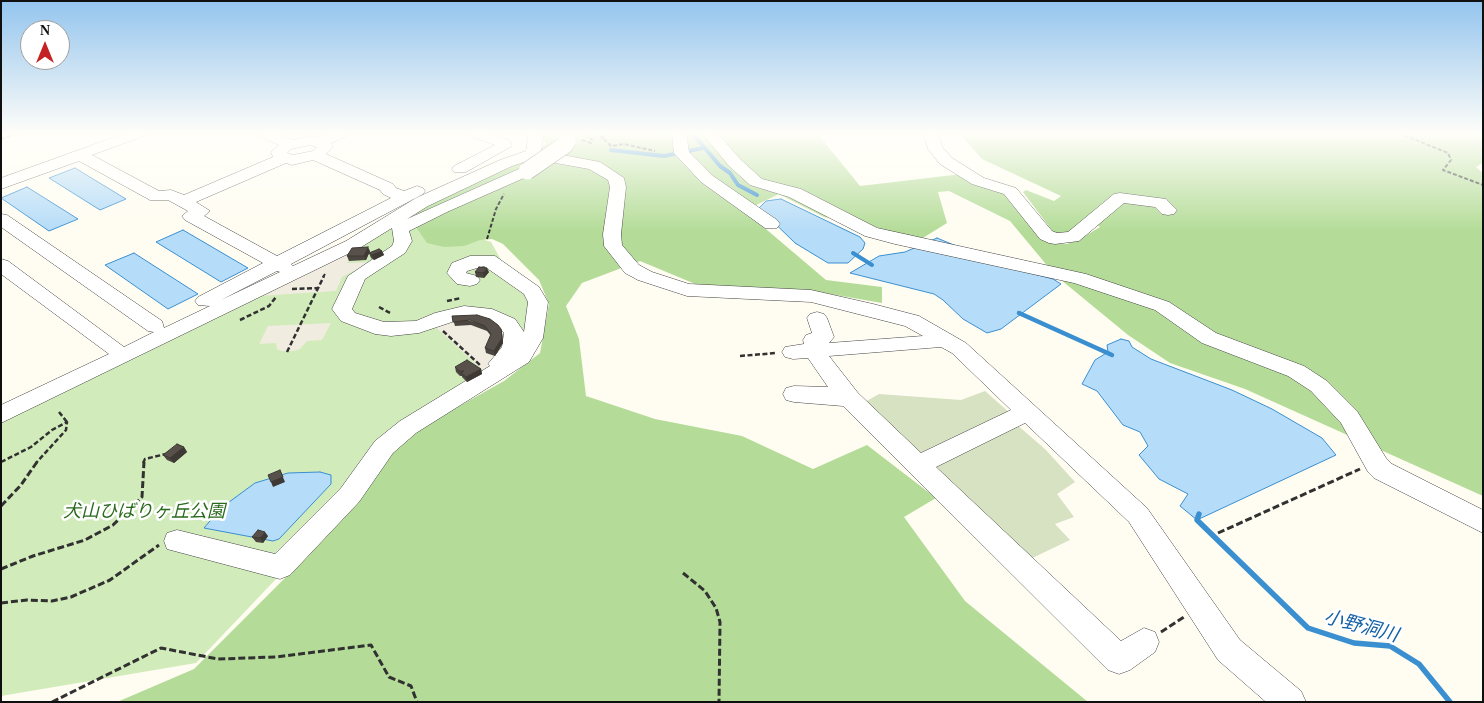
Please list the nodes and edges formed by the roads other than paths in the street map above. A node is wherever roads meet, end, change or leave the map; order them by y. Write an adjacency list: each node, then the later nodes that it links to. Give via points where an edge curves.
1 (32, 166): 14 (street)
2 (51, 166): 15 (street)
3 (100, 166): 17 (street, via 156,196 171,195)
4 (256, 166): 17 (street)
5 (349, 166): 16 (street)
6 (465, 166): 16 (street)
7 (498, 166): 22 (street, via 430,198 352,245)
8 (528, 166): 9 (street); 30 (street, via 400,229 403,241 399,249 357,276 342,309 348,317 382,329 406,329 452,315 475,312 492,315 508,324 514,333 512,348)
9 (541, 166)
10 (596, 166): 26 (street, via 616,178 618,187 613,246 632,269 644,276 687,290 811,296 912,321)
11 (694, 166): 20 (street, via 707,179)
12 (737, 166): 37 (street, via 756,182 795,193 882,236 1079,278 1162,306 1209,338 1288,367 1313,381 1349,417 1377,465 1394,478)
13 (953, 166): 18 (street, via 978,182 1010,191 1046,235 1055,239 1073,237 1120,198 1160,203)
14 (1, 177)
15 (1, 184)
16 (404, 197): 22 (street)
17 (184, 201): 22 (street, via 201,212 191,216)
18 (1168, 210)
19 (1, 219): 25 (street)
20 (771, 224)
21 (1, 265): 27 (street)
22 (286, 275): 25 (street); 35 (street)
23 (468, 290): 30 (street, via 464,280 456,274 462,264 477,260 493,262 532,292 538,302 533,338 521,357)
24 (817, 318): 28 (street, via 824,337 813,340)
25 (155, 326): 27 (street)
26 (944, 338): 28 (street, via 932,342); 34 (street, via 968,356)
27 (114, 348): 33 (street)
28 (815, 350): 29 (street); 32 (street, via 820,362)
29 (792, 352)
30 (494, 373): 38 (street, via 408,427 384,447 350,495 280,567)
31 (794, 394): 32 (street)
32 (850, 399): 36 (street)
33 (1, 403)
34 (1027, 412): 36 (street); 40 (street, via 1138,515 1229,650)
35 (1, 415)
36 (919, 464): 39 (street, via 1120,660)
37 (1483, 522)
38 (177, 541)
39 (1144, 642)
40 (1290, 702)

